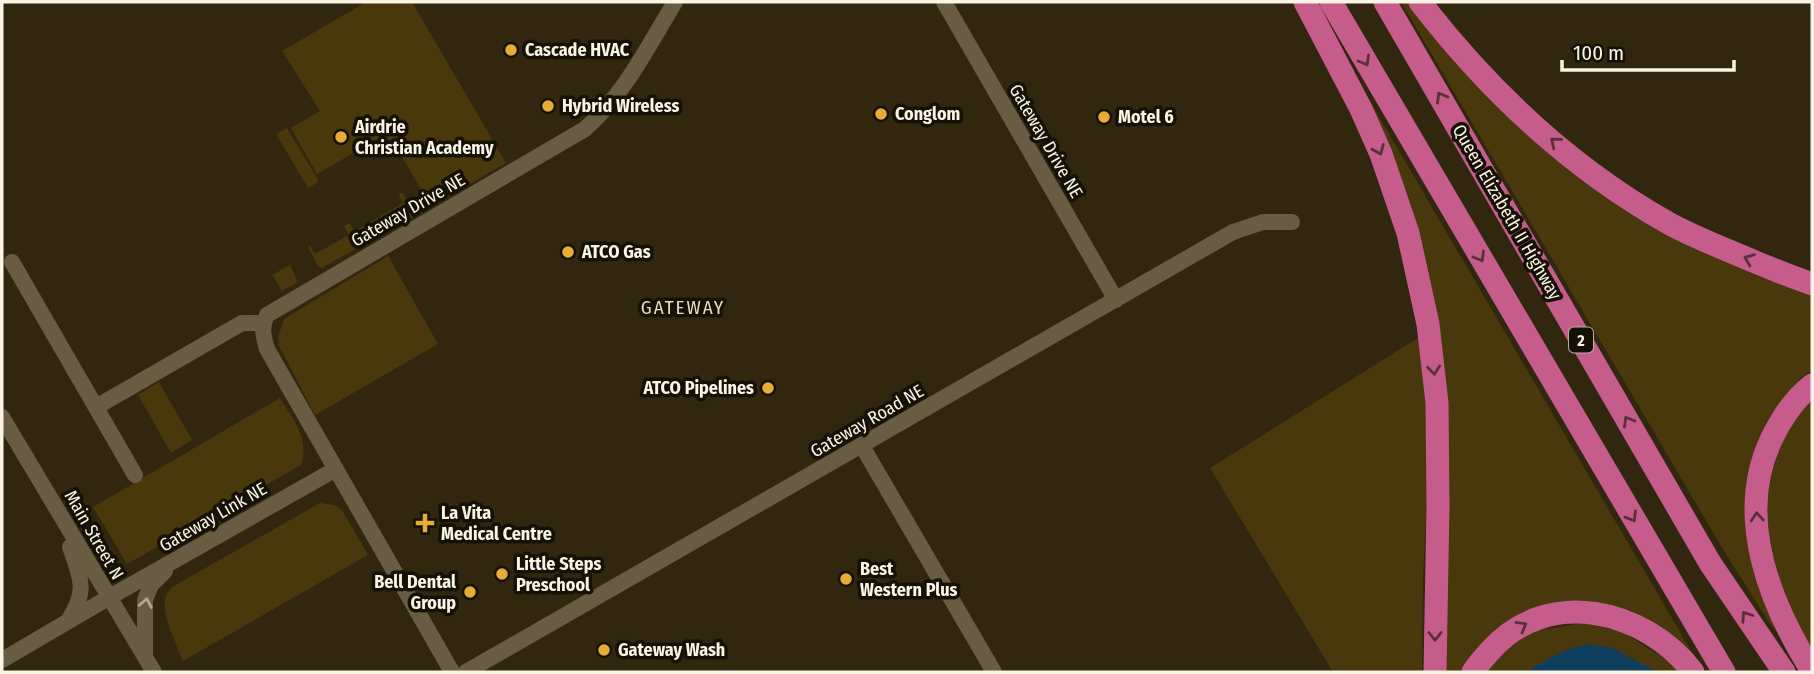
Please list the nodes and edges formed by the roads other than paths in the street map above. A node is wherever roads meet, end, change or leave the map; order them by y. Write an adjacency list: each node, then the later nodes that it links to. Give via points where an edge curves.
1 (675, 2): 11 (street, Gateway Drive NE, via 629,79 585,129 267,314)
2 (944, 2): 10 (street, Gateway Drive NE)
3 (1305, 2): 29 (highway, one-way to 29, via 1381,154 1408,233 1428,324 1437,403)
4 (1331, 2): 32 (highway, one-way to 32)
5 (1385, 2): 33 (highway, Queen Elizabeth II Highway / 2, one-way to 5, via 1710,562)
6 (1420, 2): 9 (highway, one-way to 6, via 1713,245 1603,180 1497,91)
7 (1292, 222): 10 (street, Gateway Road NE, via 1263,222 1233,232)
8 (12, 262): 13 (street)
9 (1812, 284)
10 (1116, 300): 15 (street, Gateway Road NE)
11 (263, 323): 13 (street, Gateway Drive NE, via 242,323); 16 (street, via 267,349)
12 (1812, 385): 24 (highway, one-way to 12, via 1770,588 1760,551 1755,496 1763,456 1780,420)
13 (96, 407): 17 (street)
14 (2, 417): 18 (street, Main Street N)
15 (862, 446): 27 (street, Gateway Road NE); 28 (street)
16 (336, 469): 19 (street, Gateway Link NE); 26 (street)
17 (135, 475)
18 (59, 514): 20 (street, Main Street N); 21 (street, via 81,578 78,605)
19 (177, 560): 20 (street, Gateway Link NE); 22 (street, one-way to 19, via 145,600 151,585)
20 (108, 598): 21 (street, Gateway Link NE); 22 (street, Main Street N)
21 (66, 623): 23 (street, Gateway Link NE)
22 (145, 657): 25 (street, Main Street N)
23 (2, 660)
24 (1812, 671)
25 (154, 672)
26 (452, 672)
27 (466, 672)
28 (994, 672)
29 (1435, 672)
30 (1473, 672): 31 (highway, one-way to 31, via 1513,631 1543,616 1571,612 1615,617 1642,628)
31 (1693, 672)
32 (1724, 672)
33 (1784, 672)

